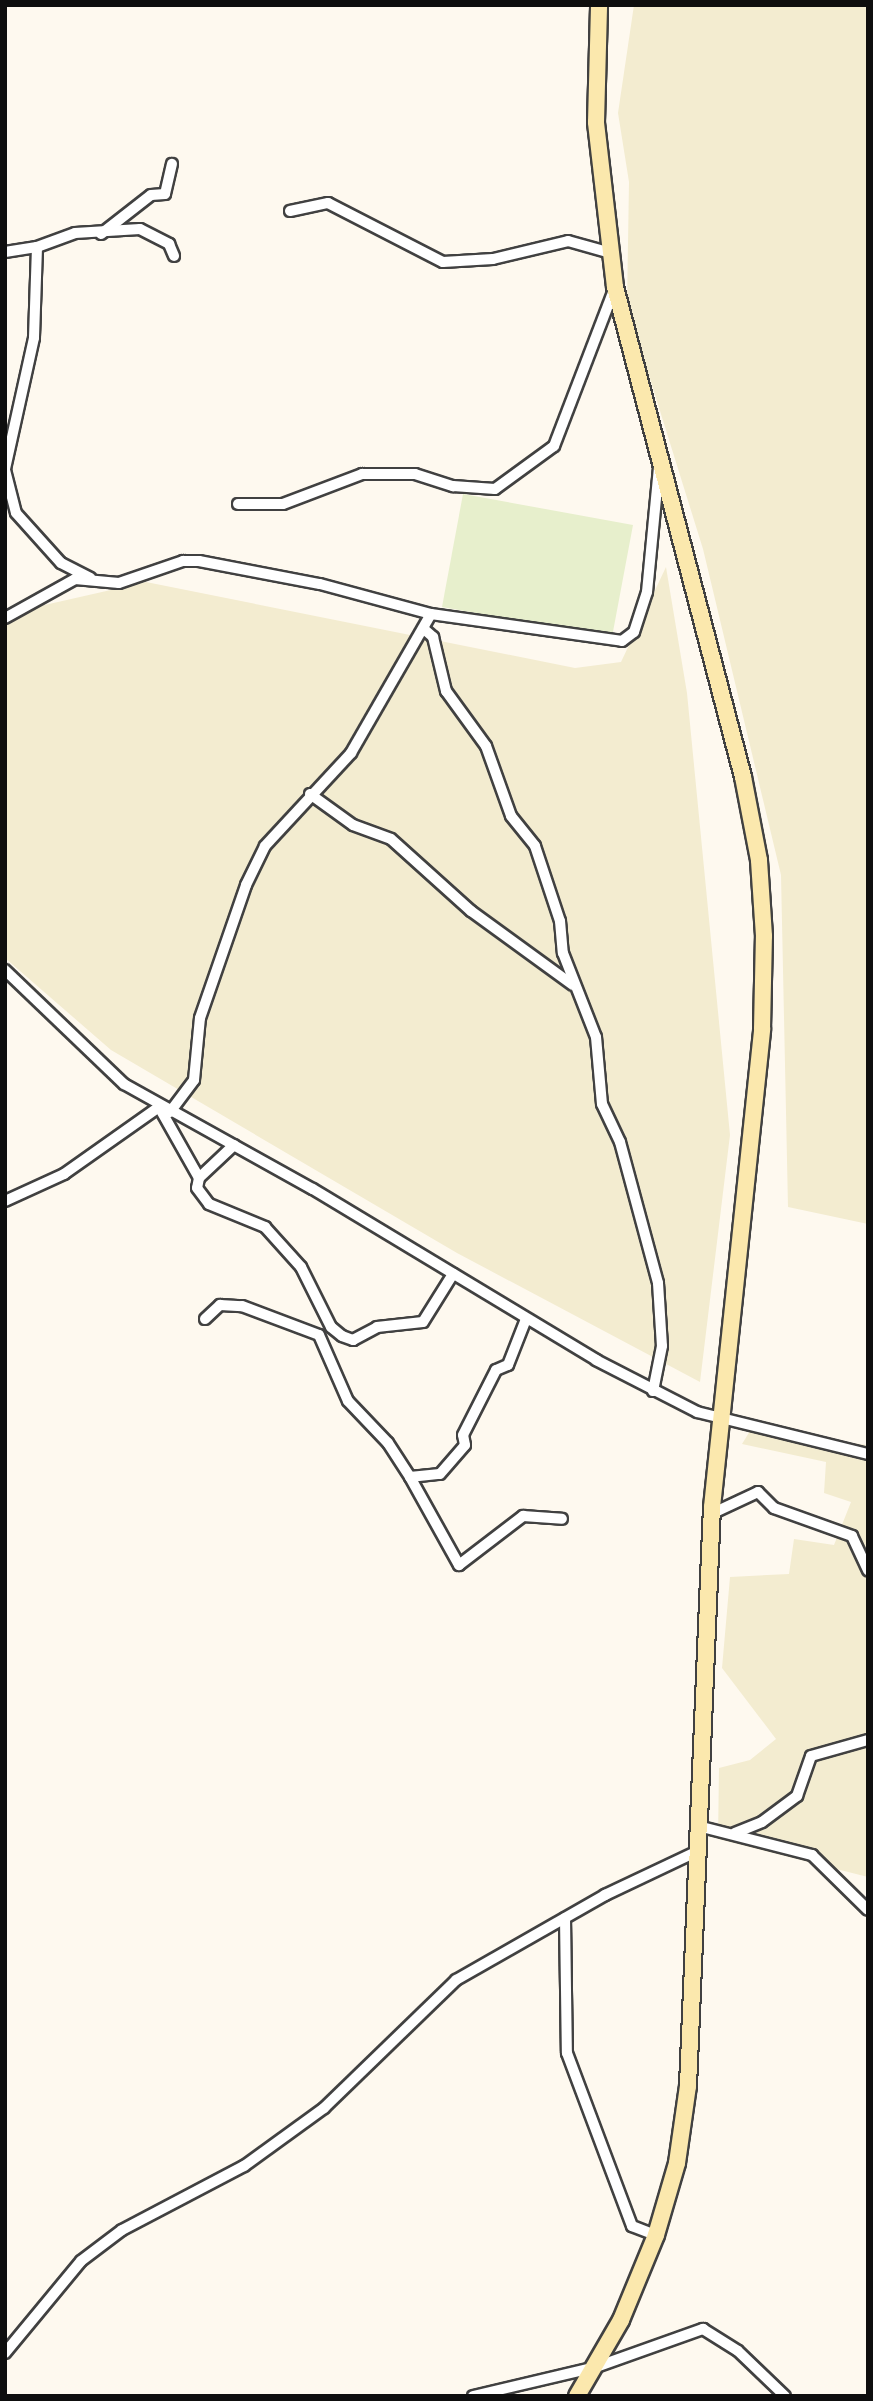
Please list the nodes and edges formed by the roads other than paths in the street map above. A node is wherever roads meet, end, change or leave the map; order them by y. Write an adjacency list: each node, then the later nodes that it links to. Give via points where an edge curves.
1 (599, 5): 6 (main road, via 596,122)
2 (172, 164): 4 (street, via 165,194 151,195)
3 (290, 211): 6 (street, via 327,204 443,262 493,259 568,241)
4 (101, 234): 5 (street, via 75,233); 8 (street, via 151,232 169,244)
5 (37, 247): 7 (street); 11 (street, via 34,338)
6 (611, 253): 9 (main road)
7 (7, 254)
8 (174, 256)
9 (615, 288): 10 (main road); 12 (street, via 554,446 495,489 453,486 415,474 362,474 283,504)
10 (660, 462): 14 (street, via 647,592 629,638 609,641); 28 (main road, via 743,777 763,904 762,1028)
11 (5, 470): 13 (street, via 16,513 61,563)
12 (238, 504)
13 (92, 579): 14 (street, via 119,583 183,561 199,561 320,584); 15 (street, via 62,584)
14 (431, 614): 16 (street)
15 (5, 618)
16 (425, 630): 17 (street, via 351,753); 19 (street, via 433,637 446,691 486,746 512,816 535,846 560,921)
17 (310, 794): 19 (street, via 353,825 391,839 471,911); 20 (street, via 283,821 246,885 200,1018 194,1080)
18 (5, 970): 20 (street, via 88,1054)
19 (573, 985): 27 (street, via 596,1037 602,1104 620,1142 658,1283 662,1346)
20 (165, 1110): 21 (street); 22 (street); 23 (street, via 64,1174)
21 (234, 1145): 22 (street); 24 (street)
22 (199, 1178): 24 (street, via 197,1188 209,1204 265,1227 301,1267 331,1327 342,1336 353,1340 377,1327 423,1322)
23 (5, 1201)
24 (453, 1274): 26 (street)
25 (205, 1319): 30 (street, via 220,1305 242,1306 319,1335 348,1401 388,1443)
26 (526, 1319): 27 (street); 30 (street, via 508,1365 496,1370 463,1435 465,1445 440,1474)
27 (653, 1391): 28 (street)
28 (721, 1419): 29 (street); 31 (main road)
29 (868, 1454)
30 (410, 1478): 32 (street, via 460,1565 523,1516)
31 (711, 1514): 33 (street, via 758,1492 774,1508 852,1536); 35 (main road)
32 (562, 1519)
33 (868, 1570)
34 (868, 1740): 36 (street, via 811,1756 797,1796 762,1822)
35 (698, 1826): 36 (street); 37 (main road)
36 (735, 1833): 38 (street, via 821,1860)
37 (698, 1851): 39 (street); 40 (main road, via 688,2086 677,2163)
38 (868, 1910)
39 (565, 1918): 40 (street, via 567,2053 632,2226); 41 (street, via 456,1980 324,2108 244,2166 122,2230 91,2253)
40 (656, 2235): 42 (main road)
41 (5, 2353)
42 (596, 2367): 43 (street); 44 (main road); 45 (street, via 703,2329 738,2351)
43 (473, 2396)
44 (577, 2396)
45 (785, 2396)

